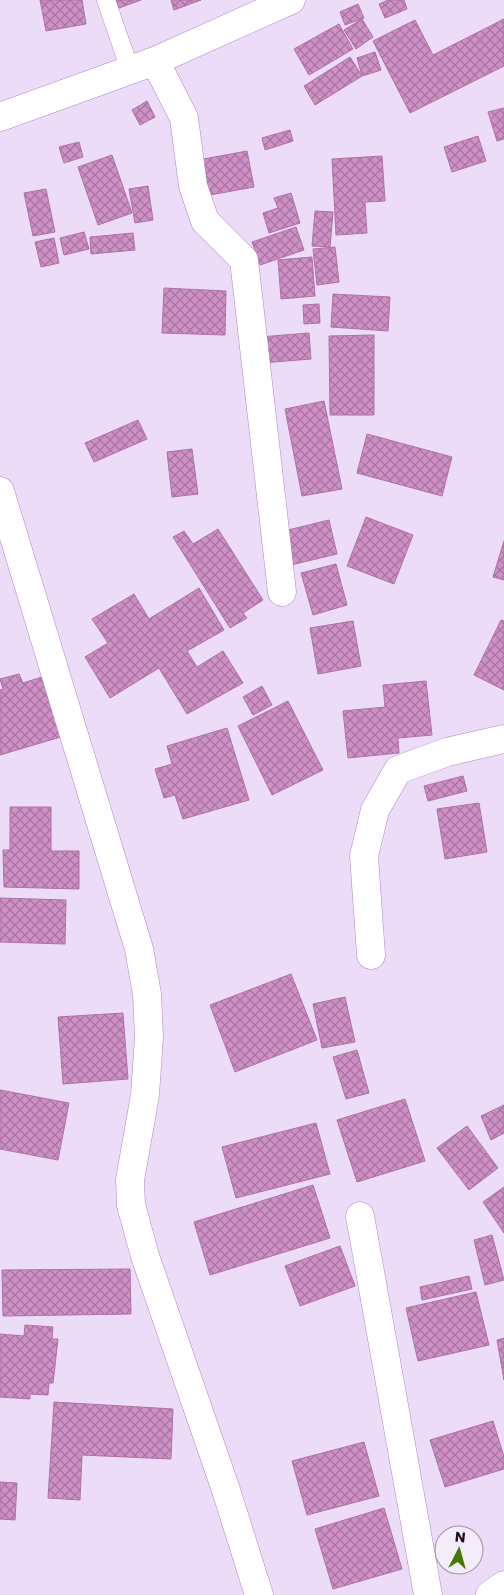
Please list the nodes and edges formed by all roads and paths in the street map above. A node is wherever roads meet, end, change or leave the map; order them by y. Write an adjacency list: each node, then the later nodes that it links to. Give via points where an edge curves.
1 (106, 0): 3 (lane)
2 (291, 0): 3 (street)
3 (142, 66): 4 (street); 6 (street, via 184,118 193,186 205,221 244,260)
4 (0, 117)
5 (0, 492): 11 (street, via 139,949 147,994 149,1037 145,1095 130,1180 131,1205 144,1256)
6 (282, 592)
7 (504, 739): 8 (street, via 447,752 398,770 375,810 364,856)
8 (371, 955)
9 (360, 1216): 12 (street)
10 (504, 1585): 13 (street)
11 (259, 1595)
12 (428, 1595)
13 (490, 1595)

